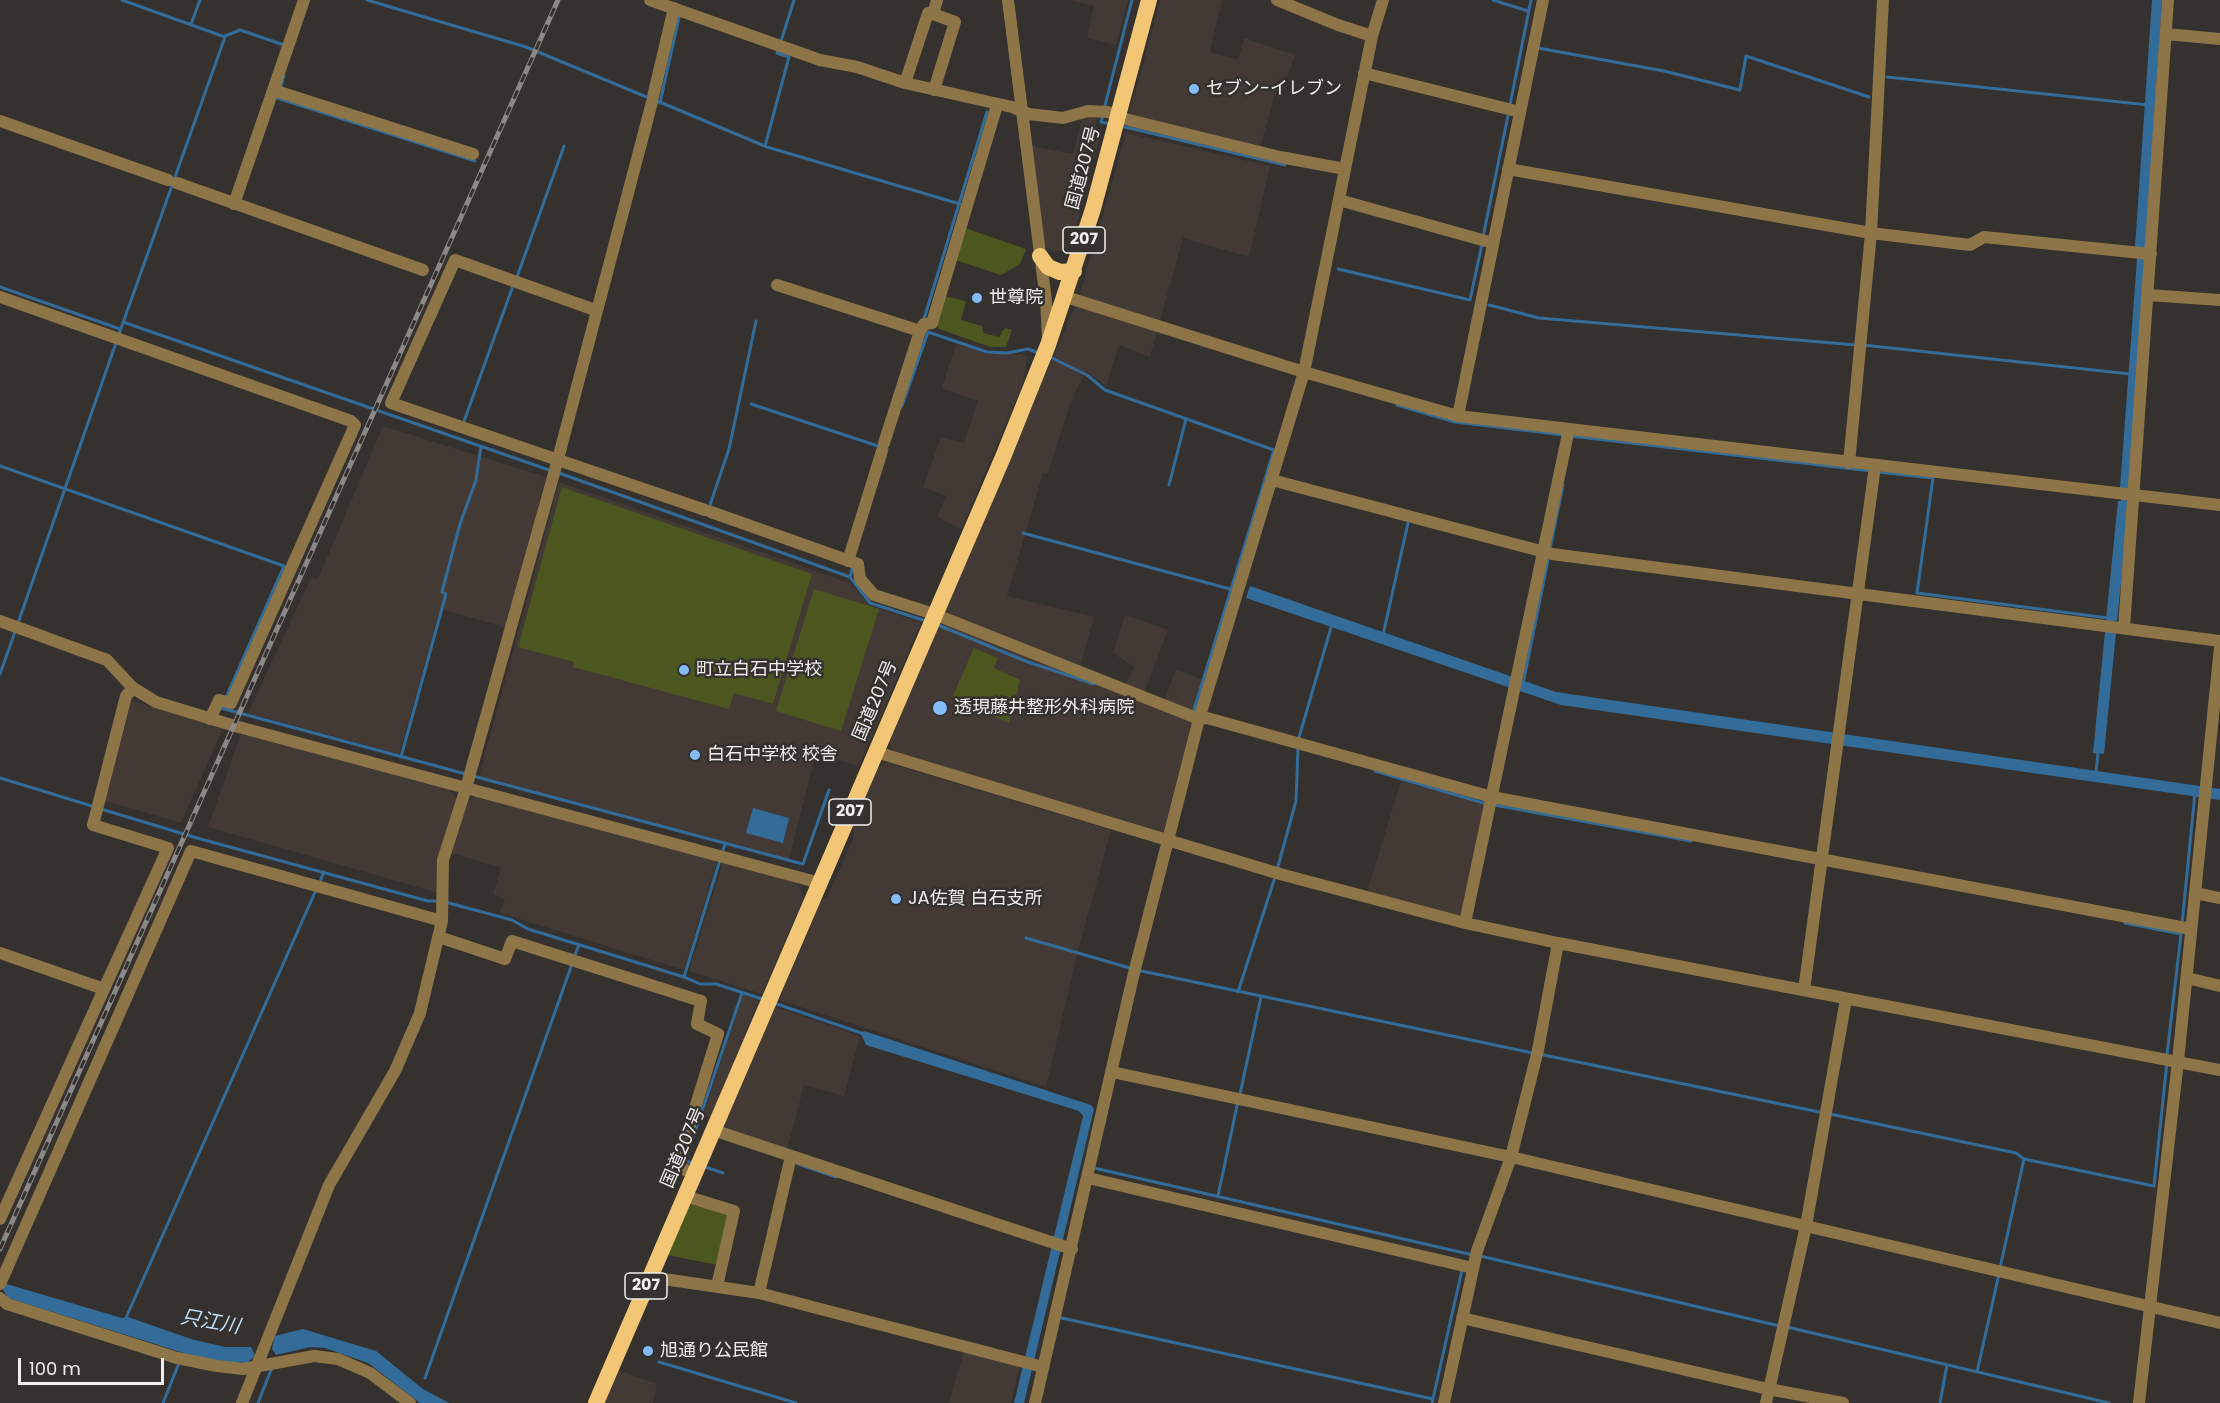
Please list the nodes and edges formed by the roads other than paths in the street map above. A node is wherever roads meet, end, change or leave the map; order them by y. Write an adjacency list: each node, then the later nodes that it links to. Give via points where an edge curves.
1 (304, 0): 19 (street)
2 (650, 0): 11 (street)
3 (937, 0): 12 (street)
4 (1008, 0): 21 (street)
5 (1149, 0): 23 (highway, 国道207号 / 207)
6 (1277, 0): 14 (street)
7 (1383, 0): 14 (street)
8 (1543, 0): 22 (street, via 1533,47)
9 (1882, 0): 30 (street)
10 (2168, 0): 13 (street)
11 (678, 7): 17 (street, via 820,60); 41 (street)
12 (933, 14): 17 (street, via 928,13); 18 (street, via 955,22)
13 (2166, 34): 15 (street); 32 (street)
14 (1371, 36): 16 (street)
15 (2220, 39)
16 (1364, 73): 22 (street); 26 (street)
17 (905, 82): 18 (street)
18 (934, 90): 20 (street)
19 (277, 91): 25 (street); 29 (street)
20 (997, 105): 21 (street); 42 (street, via 932,323 924,324)
21 (1021, 110): 23 (street, via 1063,118); 33 (street)
22 (1512, 110): 27 (street)
23 (1111, 117): 26 (street); 35 (highway, 国道207号 / 207)
24 (0, 121): 29 (street)
25 (474, 154)
26 (1345, 169): 28 (street)
27 (1509, 169): 30 (street); 31 (street)
28 (1339, 200): 31 (street); 44 (street)
29 (234, 204): 34 (street)
30 (1871, 233): 32 (street, via 1970,244 1984,237); 47 (street)
31 (1486, 241): 45 (street)
32 (2144, 253): 37 (street)
33 (1040, 256): 35 (highway, via 1048,267 1060,272); 43 (street)
34 (423, 270)
35 (1074, 271): 39 (highway, 国道207号 / 207)
36 (777, 285): 42 (street)
37 (2148, 294): 40 (street); 51 (street)
38 (0, 297): 63 (street, via 355,425 231,703 219,700)
39 (1066, 297): 43 (highway, 国道207号 / 207); 44 (street)
40 (2220, 300)
41 (595, 310): 48 (street); 48 (street, via 455,260 391,403 462,426)
42 (920, 331): 54 (street)
43 (1046, 351): 56 (highway, 国道207号 / 207)
44 (1304, 372): 45 (street); 50 (street)
45 (1458, 416): 46 (street)
46 (1568, 433): 47 (street); 53 (street)
47 (1849, 463): 49 (street)
48 (555, 467): 54 (street, via 708,511); 65 (street)
49 (1874, 470): 51 (street); 55 (street)
50 (1272, 480): 53 (street); 62 (street)
51 (2128, 496): 52 (street); 58 (street)
52 (2220, 506)
53 (1547, 553): 55 (street); 66 (street)
54 (852, 562): 56 (street, via 874,595)
55 (1857, 594): 58 (street); 68 (street)
56 (932, 620): 62 (street); 64 (highway, 国道207号 / 207)
57 (7, 624): 61 (street, via 107,660)
58 (2116, 627): 59 (street)
59 (2220, 641)
60 (2220, 647): 70 (street)
61 (133, 688): 63 (street, via 156,702); 80 (street, via 126,696 93,825 168,848)
62 (1194, 717): 66 (street, via 1298,743); 67 (street)
63 (210, 718): 65 (street)
64 (876, 752): 67 (street); 69 (highway, 国道207号 / 207)
65 (468, 779): 69 (street); 72 (street, via 443,860)
66 (1491, 802): 68 (street); 73 (street)
67 (1169, 840): 73 (street); 85 (street)
68 (1821, 863): 74 (street); 81 (street)
69 (820, 883): 86 (highway, 国道207号 / 207)
70 (2195, 893): 71 (street); 74 (street)
71 (2220, 898)
72 (442, 921): 75 (street); 97 (street, via 191,851)
73 (1465, 923): 76 (street)
74 (2184, 927): 78 (street)
75 (439, 937): 89 (street, via 505,959 512,941 701,1001 697,1024 718,1034 677,1166); 104 (street, via 420,1013 395,1071 329,1185)
76 (1558, 943): 81 (street); 88 (street, via 1537,1053)
77 (0, 953): 80 (street)
78 (2187, 978): 79 (street); 83 (street)
79 (2220, 987)
80 (104, 989): 92 (street)
81 (1804, 990): 82 (street)
82 (1846, 999): 83 (street); 93 (street)
83 (2171, 1060): 84 (street); 101 (street)
84 (2220, 1070)
85 (1112, 1072): 88 (street); 90 (street)
86 (713, 1130): 87 (street); 89 (highway, 国道207号 / 207)
87 (791, 1156): 94 (street); 99 (street)
88 (1511, 1157): 93 (street); 95 (street)
89 (697, 1169): 91 (highway, 国道207号 / 207)
90 (1090, 1171): 94 (street); 95 (street)
91 (685, 1196): 96 (highway, 国道207号 / 207); 98 (street, via 734,1210)
92 (0, 1219)
93 (1806, 1226): 101 (street); 106 (street)
94 (1068, 1248): 105 (street, via 1055,1317)
95 (1470, 1262): 102 (street)
96 (650, 1277): 98 (street); 109 (highway, 国道207号 / 207)
97 (1, 1282)
98 (717, 1286): 99 (street)
99 (759, 1293): 105 (street)
100 (0, 1298): 104 (street, via 7,1304 181,1359 243,1369)
101 (2151, 1307): 103 (street); 114 (street)
102 (1462, 1318): 106 (street); 111 (street)
103 (2220, 1323)
104 (259, 1361): 107 (street); 108 (street, via 314,1356 338,1359 370,1373)
105 (1034, 1364): 110 (street)
106 (1768, 1389): 112 (street); 113 (street)
107 (242, 1403)
108 (410, 1403)
109 (596, 1403)
110 (1035, 1403)
111 (1444, 1403)
112 (1767, 1403)
113 (1843, 1403)
114 (2139, 1403)

